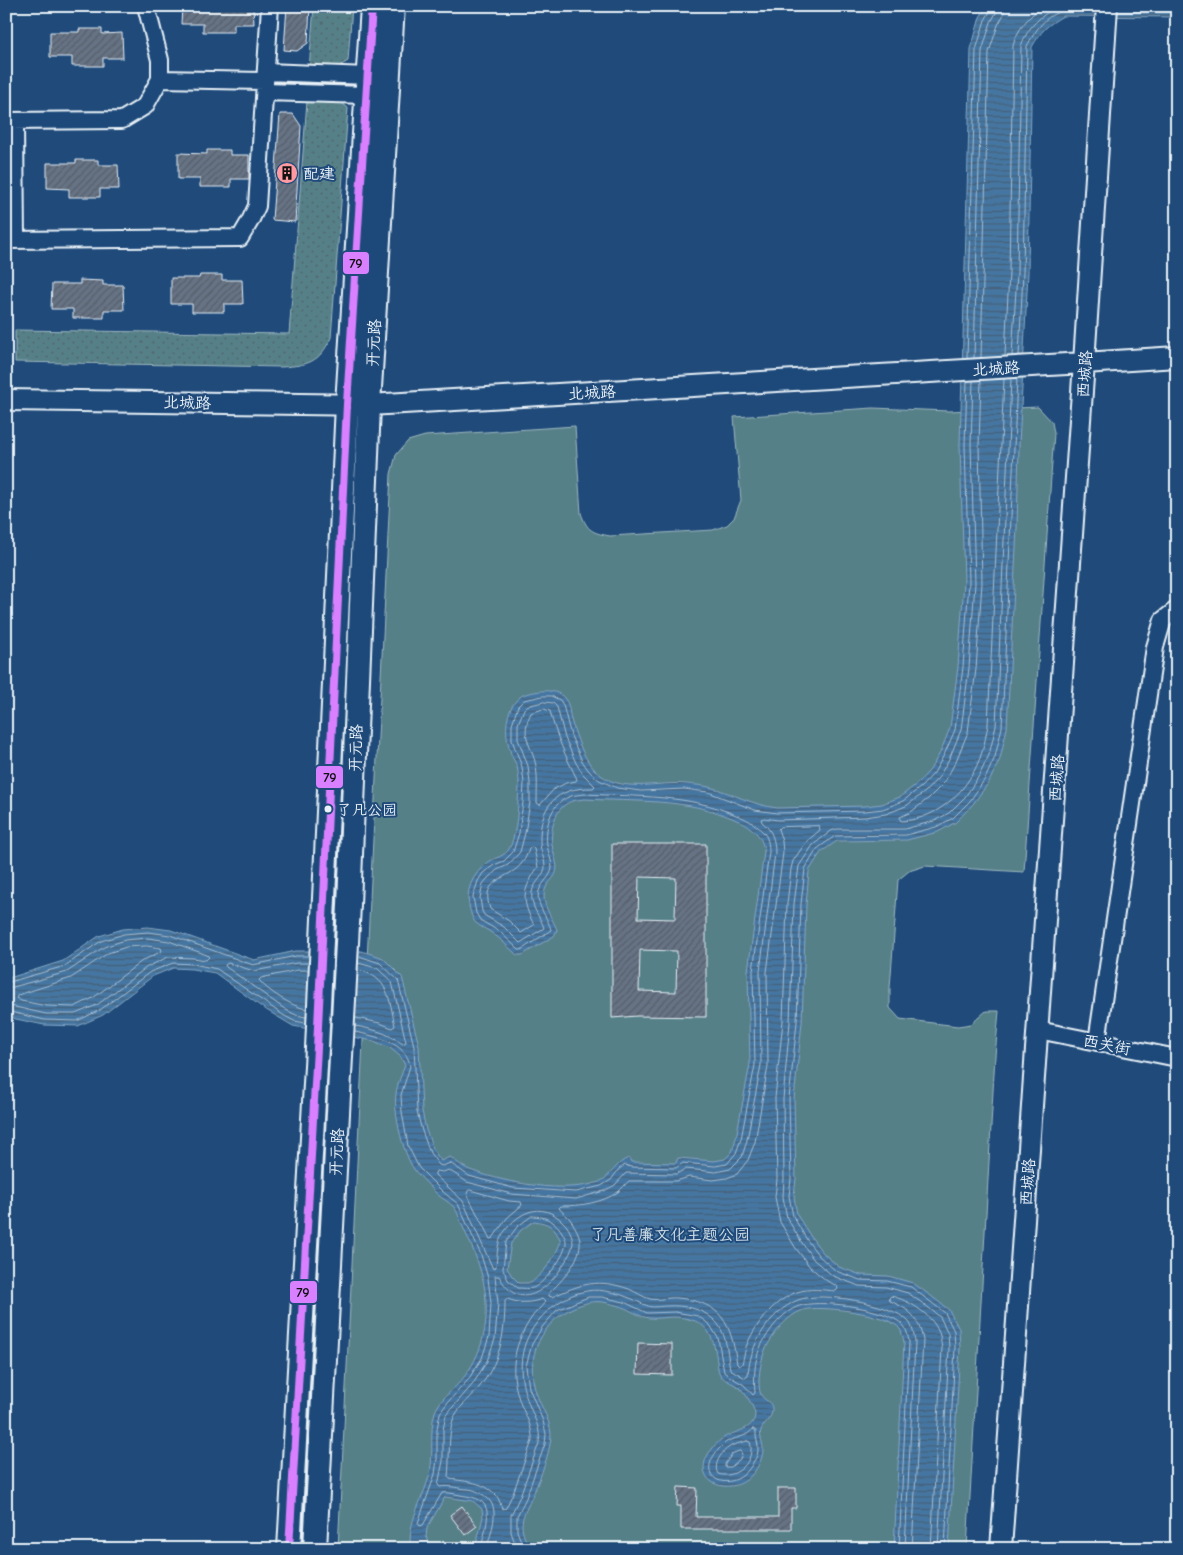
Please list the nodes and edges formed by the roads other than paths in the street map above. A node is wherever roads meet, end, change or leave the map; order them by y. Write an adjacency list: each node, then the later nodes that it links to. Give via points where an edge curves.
1 (146, 6): 6 (street, via 160,60)
2 (270, 6): 7 (street)
3 (372, 6): 8 (main road, 开元路)
4 (393, 6): 15 (main road, 开元路)
5 (1107, 16): 12 (street, 西城路)
6 (160, 79): 7 (street); 9 (street, via 145,106 122,120)
7 (265, 82): 8 (street); 10 (street, via 257,206 240,238)
8 (367, 86): 14 (main road, 开元路)
9 (11, 121): 10 (street)
10 (11, 240)
11 (1177, 357): 12 (street, 北城路)
12 (1084, 363): 15 (street, 北城路); 17 (street, 西城路)
13 (6, 400): 14 (street, 北城路)
14 (347, 404): 15 (street, 北城路); 20 (main road, 开元路, via 317,1048)
15 (370, 405): 21 (main road, 开元路, via 342,1052)
16 (1177, 609): 18 (street, via 1163,620 1156,647)
17 (1038, 1030): 18 (street, 西关街); 22 (street, 西城路)
18 (1097, 1042): 19 (street, 西关街)
19 (1177, 1058)
20 (289, 1549)
21 (315, 1549)
22 (1001, 1549)

